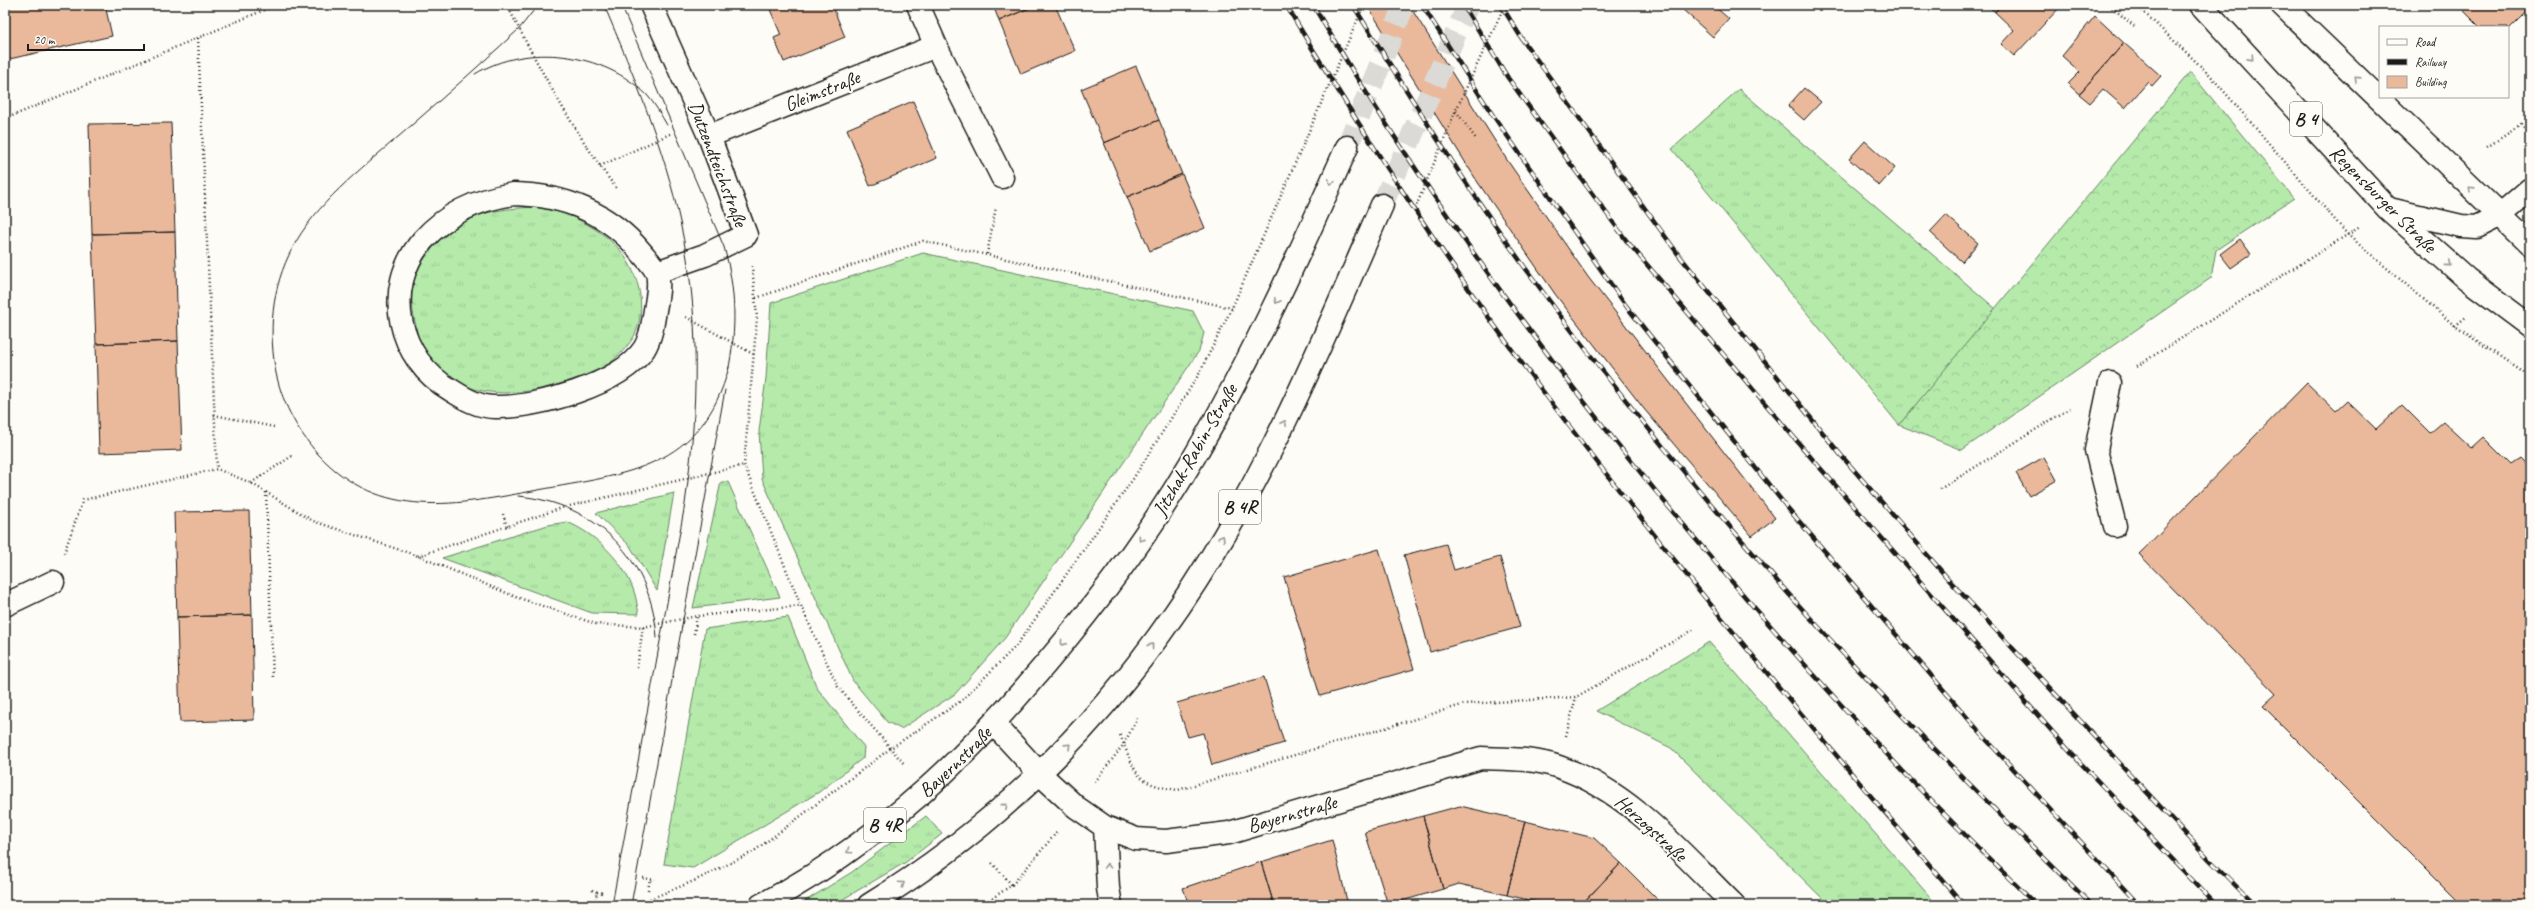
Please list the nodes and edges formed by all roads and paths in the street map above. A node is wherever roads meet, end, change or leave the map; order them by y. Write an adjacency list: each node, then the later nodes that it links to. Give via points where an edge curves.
1 (276, 5): 11 (path)
2 (651, 5): 15 (main road, Dutzendteichstraße)
3 (918, 5): 12 (main road)
4 (1364, 5): 31 (path)
5 (1505, 5): 13 (path)
6 (2109, 5): 10 (path)
7 (2136, 5): 27 (path, via 2209,74)
8 (2201, 5): 24 (main road, Regensburger Straße / B 4, one-way to 24)
9 (2282, 5): 26 (main road, one-way to 9)
10 (2134, 26)
11 (198, 38): 14 (path); 35 (path)
12 (936, 46): 15 (main road, Gleimstraße); 21 (main road)
13 (1456, 110): 17 (path); 25 (path)
14 (5, 119)
15 (705, 127): 20 (path); 30 (main road, Dutzendteichstraße, via 746,235 705,255)
16 (2530, 136): 19 (path, via 2521,125)
17 (1476, 139)
18 (1347, 147): 57 (main road, Jitzhak-Rabin-Straße / B 4R, one-way to 57, via 1274,308 1192,459 1150,527 1087,613)
19 (2487, 147)
20 (600, 166)
21 (1002, 177): 29 (path)
22 (2530, 189): 26 (main road)
23 (1382, 205): 63 (main road, B 4R, one-way to 23, via 1077,738 1116,692 1154,642 1208,562 1274,444)
24 (2388, 209): 26 (main road, via 2461,226 2477,226); 32 (main road, Regensburger Straße / B 4, one-way to 32, via 2462,275)
25 (1414, 212)
26 (2499, 216): 28 (main road)
27 (2348, 235): 33 (path, via 2455,326); 34 (path)
28 (2530, 244)
29 (987, 254): 31 (path); 38 (path, via 923,241 756,298 756,336)
30 (656, 272): 30 (main road, via 635,245 614,226 583,207 533,194 499,196 461,210 422,241 404,277 400,312 404,335 414,358 425,370 440,384 461,396 479,404 496,407 541,402 595,384 631,362 643,350 654,320)
31 (1232, 308): 59 (path, via 1199,374 1133,479 1017,644 962,701)
32 (2530, 326)
33 (2530, 377)
34 (2110, 383): 41 (path); 44 (main road, via 2096,450)
35 (214, 415): 36 (path); 39 (path)
36 (274, 427)
37 (292, 456): 40 (path)
38 (744, 465): 45 (path, via 565,507); 49 (path)
39 (217, 469): 40 (path); 47 (path, via 83,500)
40 (251, 484): 42 (path)
41 (1940, 489)
42 (266, 492): 46 (path, via 313,521); 55 (path)
43 (503, 514): 45 (path)
44 (2115, 526)
45 (507, 527): 46 (path)
46 (418, 556): 51 (path, via 516,597 596,624)
47 (53, 582): 48 (main road)
48 (5, 605)
49 (801, 606): 50 (path); 59 (path, via 838,687)
50 (697, 616): 51 (path); 53 (path)
51 (643, 627): 54 (path)
52 (1693, 630): 56 (path)
53 (694, 634)
54 (637, 668)
55 (273, 678)
56 (1576, 697): 58 (path, via 1465,704 1178,790 1157,787 1138,777); 61 (path)
57 (994, 724): 63 (main road, Bayernstraße); 80 (main road, Bayernstraße / B 4R, one-way to 80, via 927,790 884,826 812,876)
58 (1119, 734)
59 (891, 748): 62 (path); 79 (path, via 753,852 694,881)
60 (1114, 758): 64 (path)
61 (1559, 767): 66 (main road, Bayernstraße, via 1520,759 1481,758 1229,833 1200,838 1166,841 1136,839); 84 (main road, Herzogstraße, via 1616,795)
62 (910, 770)
63 (1040, 774): 66 (main road, Bayernstraße, via 1076,807); 81 (main road, B 4R, one-way to 63, via 957,847)
64 (1090, 789)
65 (5, 825): 68 (path)
66 (1105, 827): 83 (main road, one-way to 66, via 1108,888)
67 (1041, 852): 73 (path)
68 (7, 855)
69 (992, 863): 73 (path)
70 (643, 878): 71 (path)
71 (650, 879): 72 (path); 75 (path)
72 (655, 880)
73 (1012, 885): 82 (path)
74 (592, 890): 76 (path)
75 (648, 890)
76 (597, 892): 77 (path); 78 (path)
77 (603, 893)
78 (595, 903)
79 (635, 905)
80 (761, 905)
81 (869, 905)
82 (982, 905)
83 (1112, 905)
84 (1734, 905)

